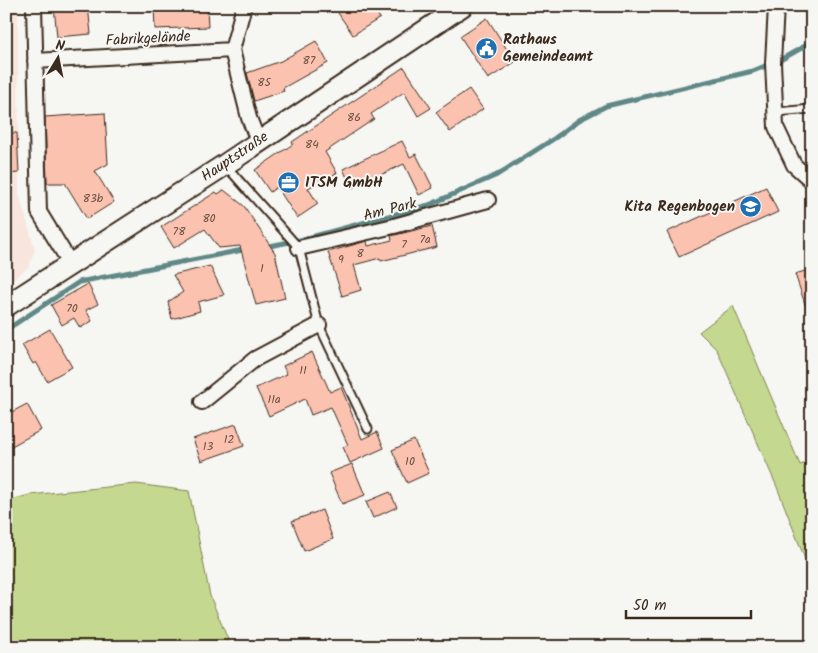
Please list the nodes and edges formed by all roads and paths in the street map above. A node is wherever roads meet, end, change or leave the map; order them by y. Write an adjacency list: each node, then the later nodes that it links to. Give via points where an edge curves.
1 (34, 6): 6 (street)
2 (244, 6): 5 (street)
3 (462, 6): 9 (main road, Hauptstraße)
4 (776, 6): 8 (street, via 773,63)
5 (232, 50): 6 (street, Fabrikgelände); 9 (street)
6 (35, 61): 14 (street, via 39,212)
7 (812, 109): 8 (lane)
8 (776, 112): 11 (street, via 776,127 794,165)
9 (258, 141): 10 (main road, Hauptstraße)
10 (226, 164): 13 (lane); 14 (main road, Hauptstraße)
11 (812, 181)
12 (488, 200): 13 (street, Am Park)
13 (298, 248): 16 (lane)
14 (70, 263): 15 (main road, Hauptstraße)
15 (6, 306)
16 (319, 325): 17 (street, via 255,359); 18 (lane)
17 (202, 402)
18 (368, 429)

